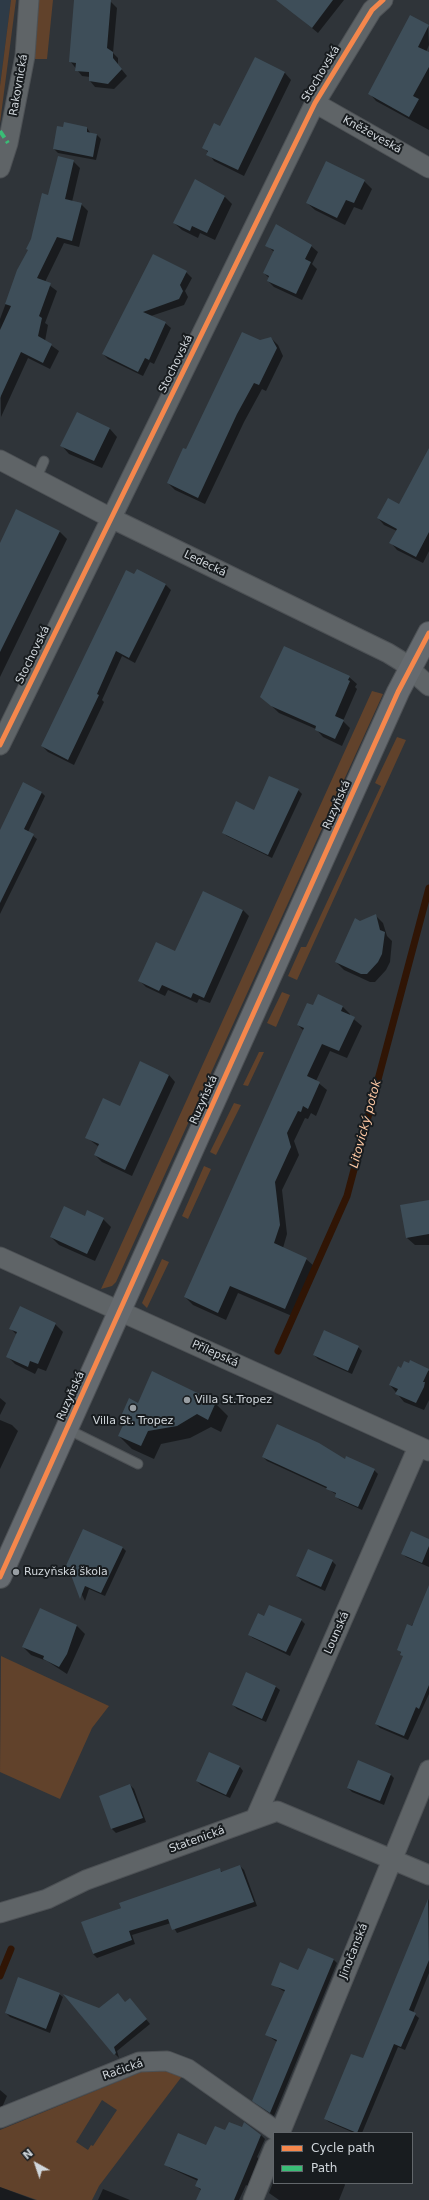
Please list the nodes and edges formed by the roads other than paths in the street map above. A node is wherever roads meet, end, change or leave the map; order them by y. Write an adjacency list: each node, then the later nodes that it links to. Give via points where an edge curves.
1 (28, 0): 4 (street, Rakovnická, via 25,56 8,143)
2 (383, 0): 3 (street, Stochovská, via 372,10)
3 (314, 103): 5 (street, Kněževeská); 9 (street, Stochovská)
4 (0, 168)
5 (429, 168)
6 (0, 460): 8 (street, Ledecká)
7 (44, 461): 8 (lane)
8 (36, 479): 9 (street, Ledecká)
9 (111, 518): 11 (street, Ledecká, via 388,653); 13 (street, Stochovská)
10 (429, 633): 11 (street, Ruzyňská)
11 (409, 669): 12 (street); 15 (street, Ruzyňská)
12 (428, 686)
13 (0, 745)
14 (0, 1257): 15 (street, Přílepská)
15 (120, 1312): 16 (street, Ruzyňská); 17 (street, Přílepská)
16 (67, 1429): 18 (lane); 19 (street, Ruzyňská)
17 (424, 1449): 21 (street, Lounská)
18 (138, 1464)
19 (0, 1577)
20 (429, 1770): 22 (street, Jinočanská)
21 (255, 1819): 22 (street, Statenická, via 278,1811); 24 (street, Statenická, via 86,1880 47,1899)
22 (392, 1859): 23 (street, Statenická); 27 (street, Jinočanská)
23 (429, 1875)
24 (1, 1913)
25 (0, 2118): 26 (street, Račická, via 139,2062 167,2061 188,2069)
26 (279, 2132)
27 (280, 2132)
28 (273, 2150): 29 (street)
29 (253, 2200)

